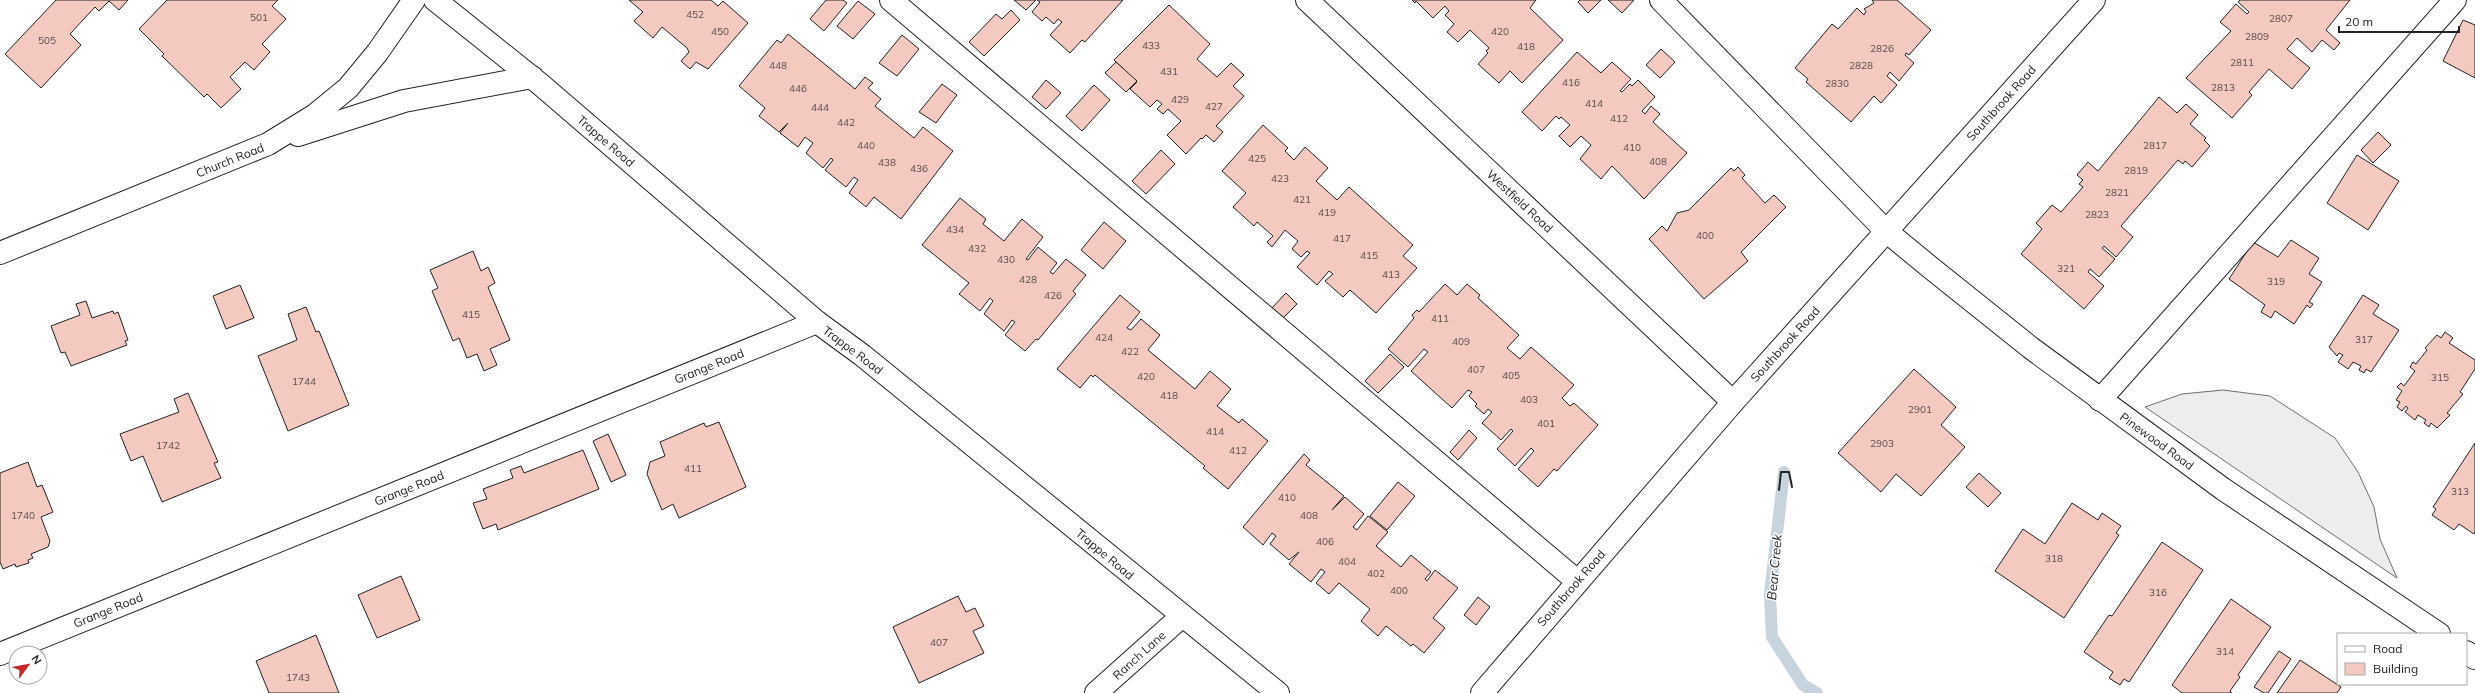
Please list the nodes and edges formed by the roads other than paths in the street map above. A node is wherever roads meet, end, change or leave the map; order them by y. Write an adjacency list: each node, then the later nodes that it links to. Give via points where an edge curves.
1 (414, 0): 9 (street, Church Road, via 377,53 348,88 315,115)
2 (435, 0): 8 (street, Trappe Road)
3 (891, 0): 15 (street)
4 (1307, 0): 14 (street, Westfield Road)
5 (1661, 0): 10 (street, Pinewood Road)
6 (2094, 0): 10 (street, Southbrook Road)
7 (2455, 0): 13 (street)
8 (532, 77): 9 (street, via 404,101); 12 (street, Trappe Road)
9 (268, 144): 11 (street, Church Road)
10 (1886, 231): 13 (street, Pinewood Road, via 2030,348); 14 (street, Southbrook Road)
11 (0, 253)
12 (817, 322): 16 (street, Trappe Road, via 862,355); 18 (street, Grange Road)
13 (2100, 400): 17 (street, Pinewood Road, via 2223,489)
14 (1733, 402): 15 (street, Southbrook Road)
15 (1577, 580): 21 (street, Southbrook Road)
16 (1181, 617): 19 (street, Ranch Lane); 20 (street, Trappe Road)
17 (2438, 633)
18 (0, 654)
19 (1096, 693)
20 (1278, 693)
21 (1482, 693)

